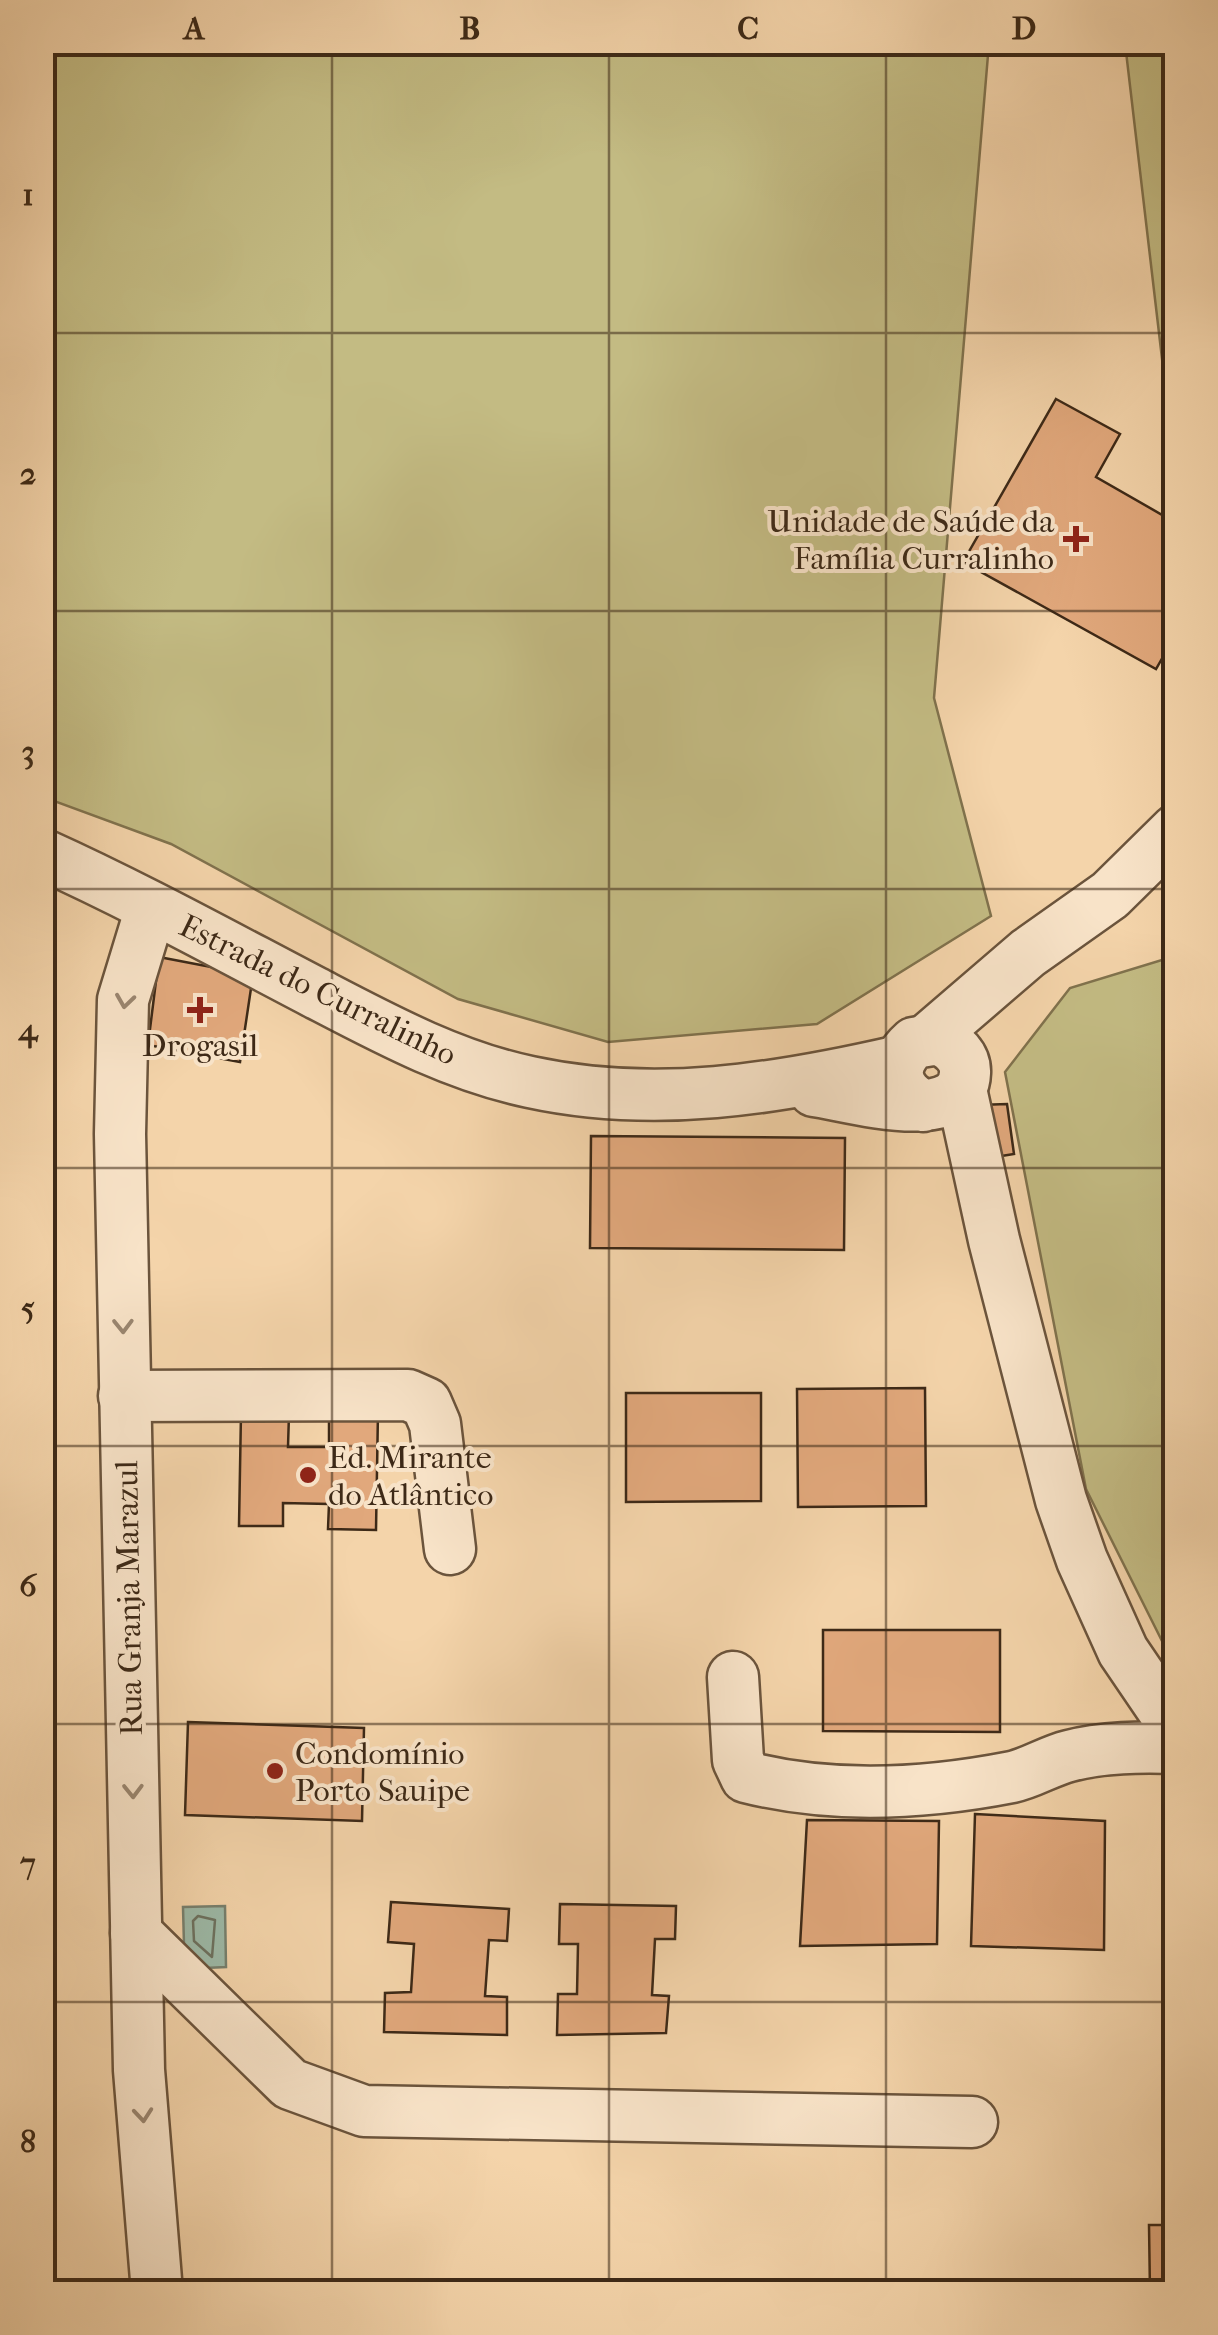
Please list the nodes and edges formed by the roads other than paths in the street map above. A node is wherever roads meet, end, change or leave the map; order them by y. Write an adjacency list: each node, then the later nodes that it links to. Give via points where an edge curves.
1 (1176, 830): 4 (street, Estrada do Curralinho, via 1110,895)
2 (42, 854): 3 (street, Estrada do Curralinho)
3 (151, 908): 6 (street, Estrada do Curralinho, via 408,1041 530,1082 598,1093); 8 (street, Rua Granja Marazul, one-way to 8, via 123,1000)
4 (1028, 953): 5 (street, Estrada do Curralinho); 7 (street, Estrada do Curralinho)
5 (913, 1050): 6 (street, Estrada do Curralinho); 7 (street, via 898,1084 907,1098)
6 (784, 1087): 7 (street, Estrada do Curralinho)
7 (943, 1097): 11 (street, via 994,1240 1082,1560 1123,1651)
8 (124, 1396): 9 (street, via 408,1395 426,1403 435,1424); 13 (street, Rua Granja Marazul, one-way to 13)
9 (450, 1549)
10 (733, 1677): 12 (street, via 738,1760 746,1777 775,1784 824,1791 940,1787 1016,1776 1069,1756)
11 (1176, 1729)
12 (1176, 1748)
13 (136, 1933): 14 (street, via 290,2084 364,2111); 15 (street, Rua Granja Marazul, one-way to 15, via 139,2070)
14 (972, 2122)
15 (157, 2292)

